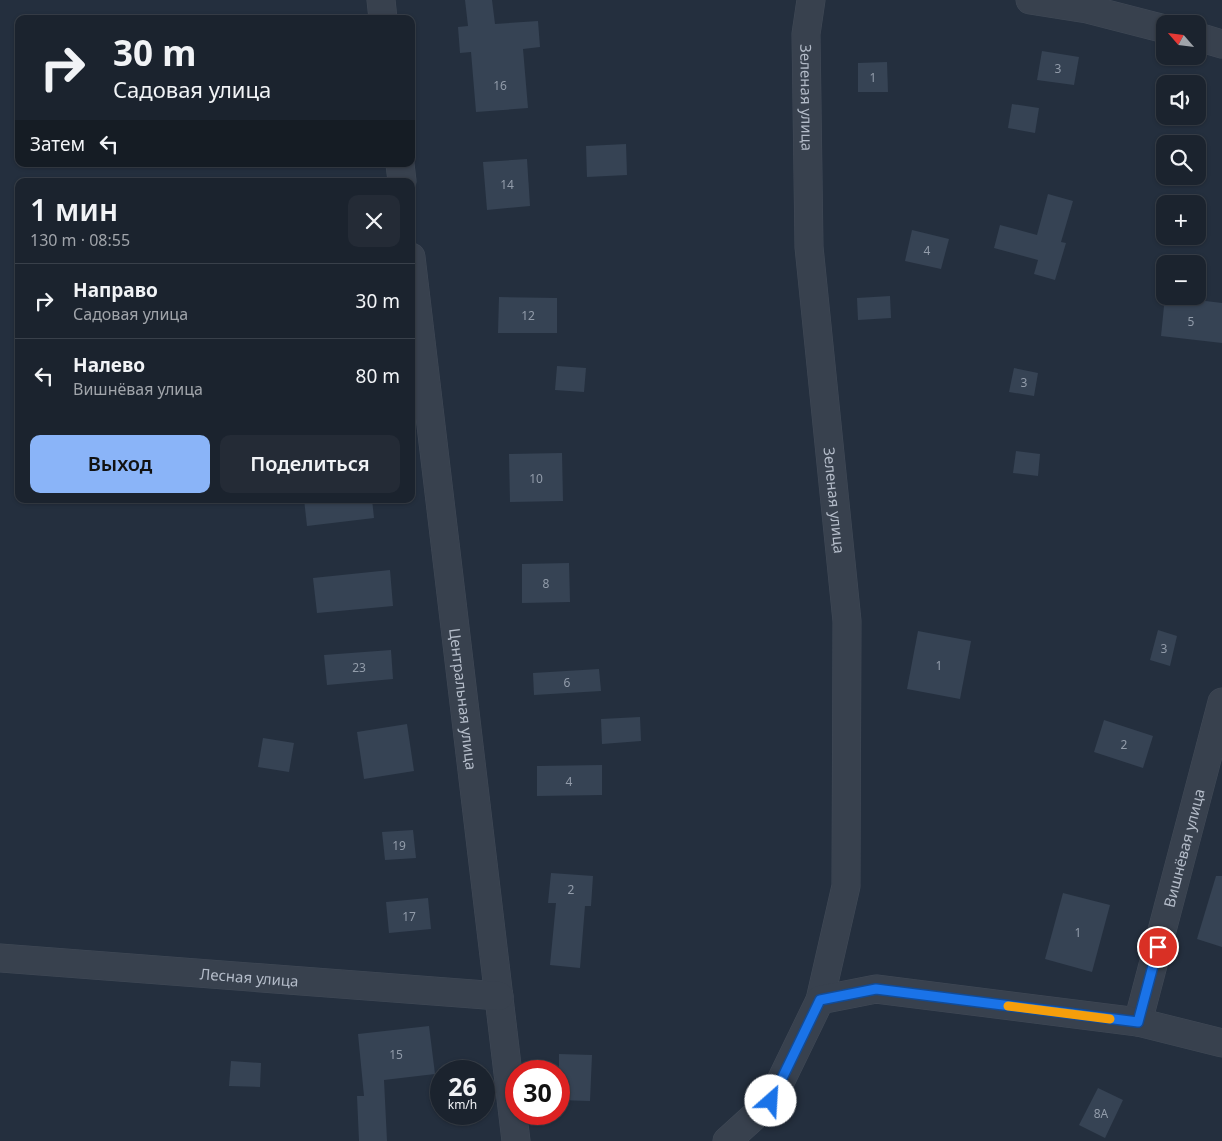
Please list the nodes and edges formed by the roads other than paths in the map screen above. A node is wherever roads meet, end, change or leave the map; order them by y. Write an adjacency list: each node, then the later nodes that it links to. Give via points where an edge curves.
1 (381, 0): 4 (street)
2 (811, 0): 12 (street, Зеленая улица, via 806,34 809,247 847,622 846,886)
3 (1030, 0): 5 (street, via 1087,8)
4 (383, 15)
5 (1156, 27)
6 (1206, 39): 7 (street)
7 (1222, 44)
8 (415, 292): 11 (street, Центральная улица)
9 (1222, 702): 13 (street, Вишнёвая улица)
10 (0, 958): 11 (street, Лесная улица)
11 (498, 996): 15 (street, Центральная улица)
12 (820, 1000): 13 (street, via 876,989); 16 (street, Зеленая улица, via 771,1101)
13 (1138, 1022): 14 (street)
14 (1222, 1042)
15 (516, 1141)
16 (727, 1141)

